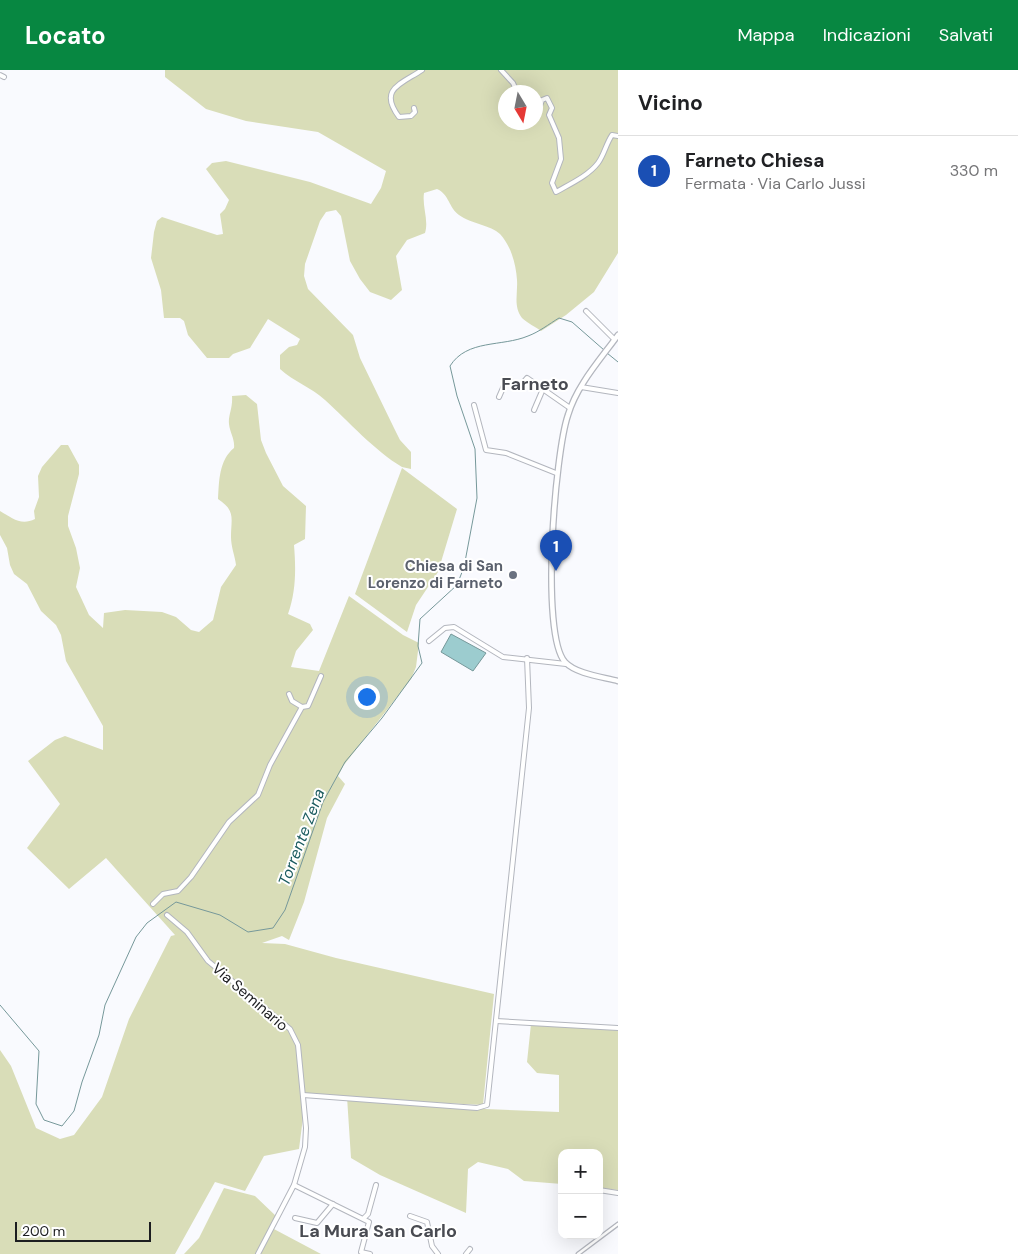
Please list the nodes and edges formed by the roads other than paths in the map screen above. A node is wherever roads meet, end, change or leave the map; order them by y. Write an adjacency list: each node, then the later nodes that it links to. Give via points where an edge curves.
1 (422, 70): 5 (street, via 393,88 390,95 392,108 399,117 411,116)
2 (501, 70): 3 (street)
3 (513, 85)
4 (543, 100): 6 (street, via 547,98 552,108 549,115 558,138 561,159 552,184 556,192 599,163 607,142 612,135)
5 (414, 108)
6 (618, 136)
7 (586, 310): 8 (street)
8 (616, 336): 9 (street)
9 (581, 388): 11 (street); 14 (street)
10 (543, 389): 12 (street, via 527,378 521,385 506,381); 14 (street); 15 (street)
11 (618, 393)
12 (499, 397)
13 (474, 406): 16 (street, via 486,450)
14 (570, 408): 16 (street)
15 (534, 410)
16 (556, 473): 19 (street, via 553,509 554,618 558,646)
17 (429, 641): 18 (street, via 445,628 454,626 503,657)
18 (527, 658): 19 (street); 26 (street, via 529,708)
19 (566, 664): 21 (street)
20 (321, 676): 23 (street, via 308,706)
21 (618, 681)
22 (289, 694): 23 (street, via 292,701)
23 (302, 707): 24 (street, via 270,765 258,795 229,822 178,891 162,894)
24 (153, 904)
25 (166, 915): 28 (street, Via Seminario, via 187,932 208,961 290,1028 298,1045)
26 (496, 1021): 27 (street); 28 (street, via 487,1105 484,1108)
27 (618, 1028)
28 (303, 1095): 29 (street, Via Seminario, via 305,1147)
29 (294, 1185): 33 (street); 39 (street, Via Seminario)
30 (376, 1185): 36 (street)
31 (603, 1190): 32 (street)
32 (618, 1192)
33 (332, 1204): 35 (street, via 317,1223); 36 (street)
34 (410, 1216): 41 (street, via 427,1222 432,1246)
35 (295, 1218)
36 (364, 1218): 40 (street, via 369,1222 361,1252)
37 (618, 1224): 43 (street)
38 (470, 1249): 42 (street)
39 (258, 1254)
40 (370, 1254)
41 (438, 1254)
42 (466, 1254)
43 (578, 1254)

